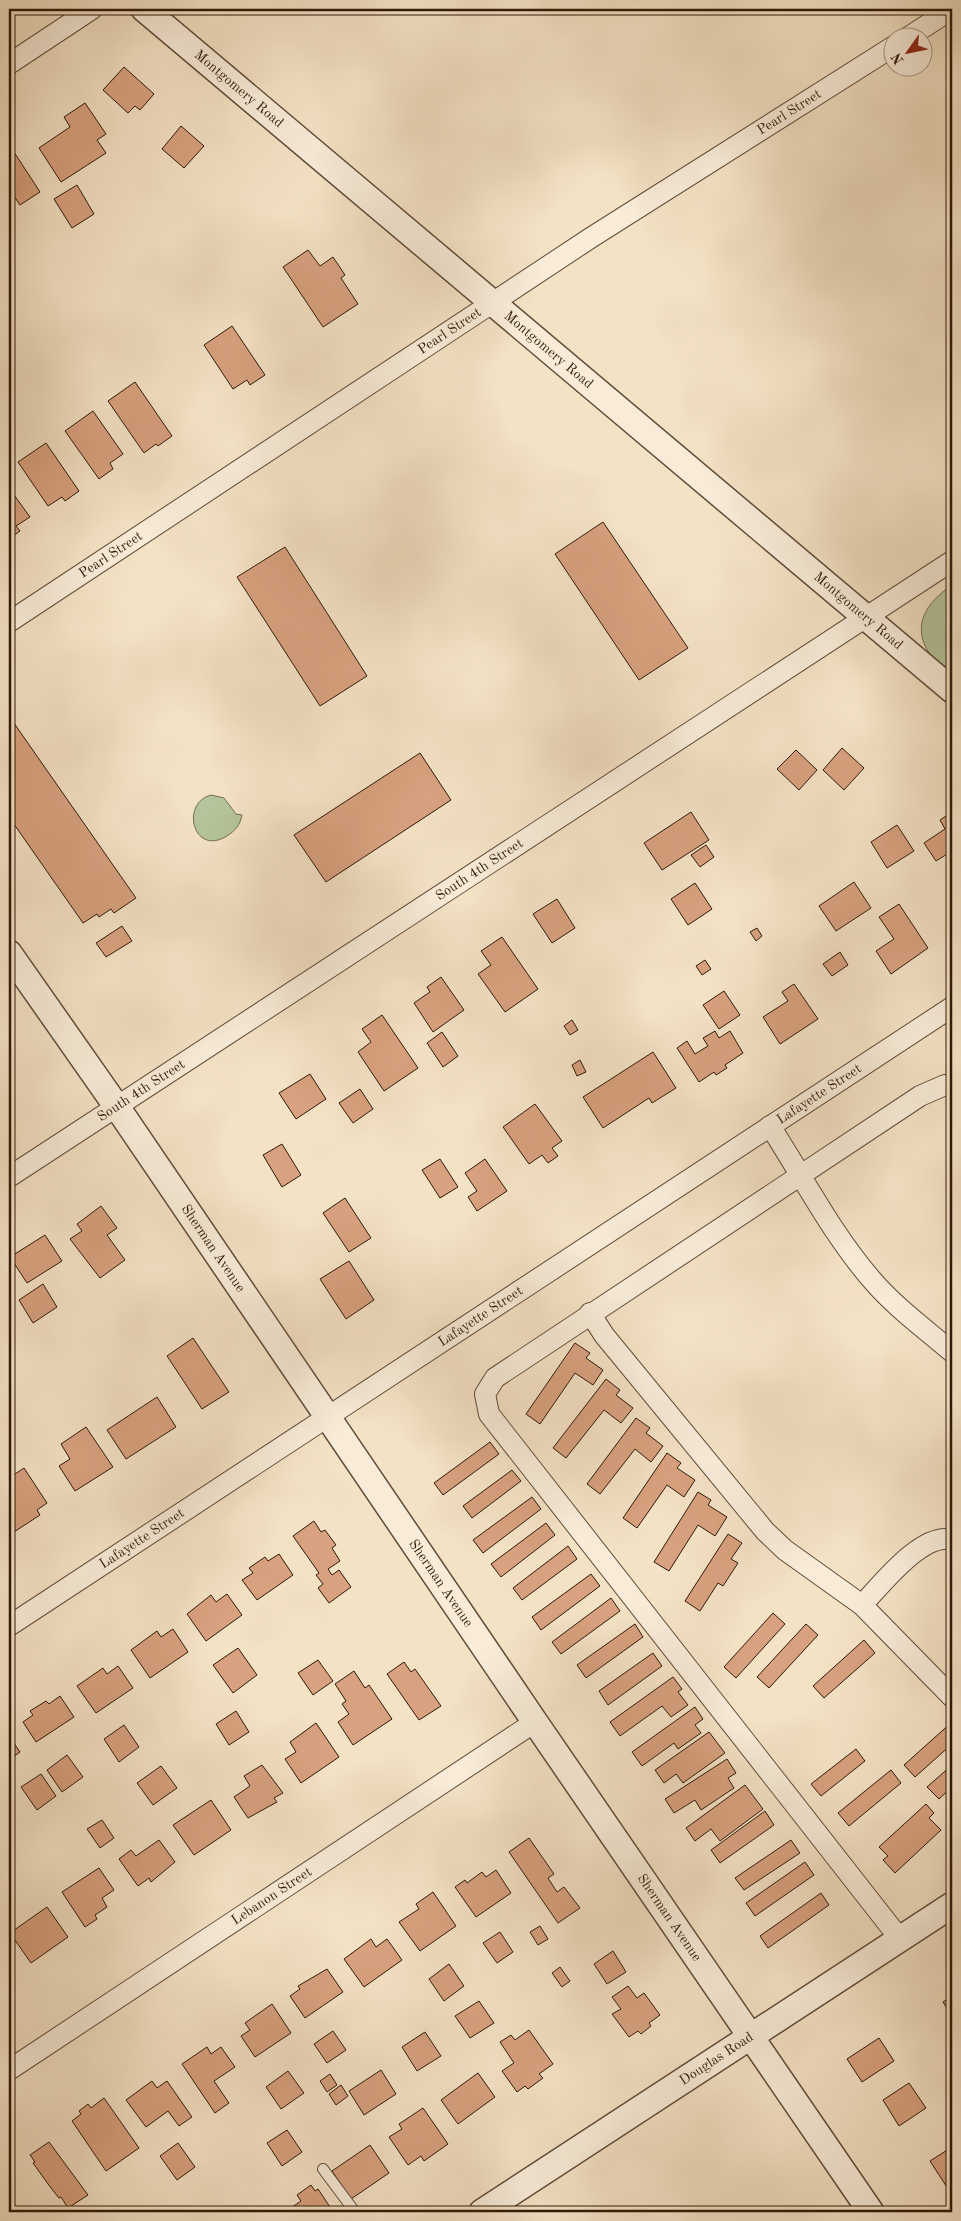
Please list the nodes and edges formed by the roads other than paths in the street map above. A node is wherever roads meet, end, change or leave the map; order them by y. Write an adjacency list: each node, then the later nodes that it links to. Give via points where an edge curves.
1 (92, 9): 6 (street)
2 (144, 9): 7 (street, Montgomery Road)
3 (952, 9): 4 (street)
4 (923, 28)
5 (884, 52): 7 (street, Pearl Street)
6 (9, 64)
7 (494, 302): 9 (street, Montgomery Road); 10 (street, Pearl Street)
8 (952, 561): 9 (street, South 4th Street)
9 (866, 618): 11 (street, Montgomery Road); 15 (street, South 4th Street)
10 (9, 622)
11 (952, 690)
12 (9, 954): 15 (street, Sherman Avenue)
13 (952, 1007): 16 (street, Lafayette Street)
14 (952, 1085): 17 (street, via 944,1085 920,1096)
15 (117, 1107): 18 (street, South 4th Street); 21 (street, Sherman Avenue)
16 (770, 1126): 17 (street); 21 (street, Lafayette Street)
17 (802, 1176): 19 (street); 20 (street, via 872,1280)
18 (9, 1177)
19 (590, 1313): 23 (street, via 604,1335 765,1532); 28 (street, via 495,1378 485,1394 488,1414)
20 (952, 1352)
21 (328, 1418): 24 (street, Lafayette Street); 26 (street, Sherman Avenue)
22 (952, 1540): 23 (street, via 945,1538 919,1548)
23 (862, 1605): 25 (street)
24 (9, 1626)
25 (952, 1697)
26 (535, 1722): 29 (street, Sherman Avenue); 30 (street, Lebanon Street)
27 (952, 1905): 28 (street, Douglas Road)
28 (900, 1939): 29 (street, Douglas Road)
29 (751, 2036): 33 (street, Douglas Road); 34 (street, Sherman Avenue)
30 (9, 2070)
31 (323, 2169): 32 (lane)
32 (355, 2212)
33 (482, 2212)
34 (871, 2212)

